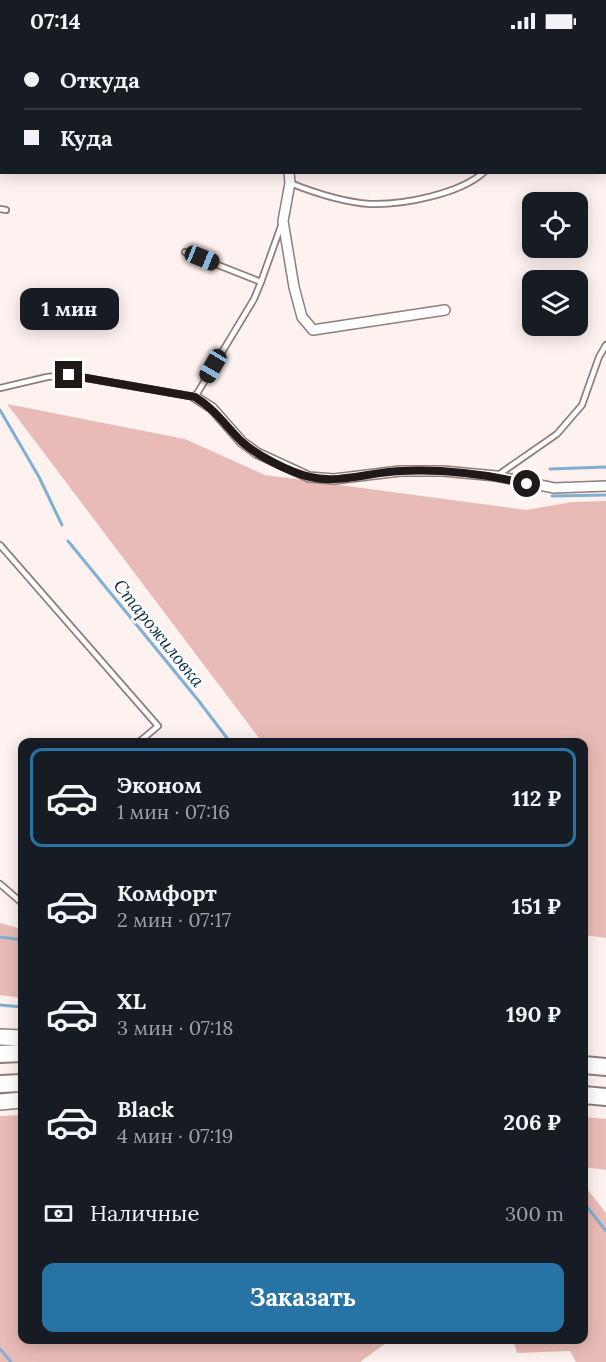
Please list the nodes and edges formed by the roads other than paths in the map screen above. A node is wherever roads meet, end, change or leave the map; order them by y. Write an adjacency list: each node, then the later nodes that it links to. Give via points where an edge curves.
1 (289, 174): 3 (street)
2 (481, 174): 3 (lane, via 455,191 371,204 318,194)
3 (290, 183): 6 (street)
4 (0, 209): 5 (lane)
5 (6, 210)
6 (283, 221): 8 (lane); 9 (street, via 302,317 313,330)
7 (185, 252): 8 (lane)
8 (261, 282): 12 (lane)
9 (445, 310)
10 (606, 345): 13 (lane, via 582,405 557,434)
11 (0, 388): 12 (lane, via 69,375)
12 (195, 397): 13 (street, via 212,408 257,453 309,477 334,479 400,471)
13 (496, 476): 14 (street, via 554,488)
14 (606, 486)
15 (0, 545): 16 (lane, via 158,726)
16 (144, 738)
17 (0, 884): 18 (lane)
18 (18, 900)
19 (0, 1037): 20 (main road)
20 (18, 1038)
21 (18, 1053): 22 (highway)
22 (0, 1054)
23 (588, 1065): 24 (highway)
24 (606, 1067)
25 (18, 1083): 26 (highway)
26 (0, 1084)
27 (588, 1095): 28 (highway)
28 (606, 1097)
29 (18, 1100): 30 (main road)
30 (0, 1102)

